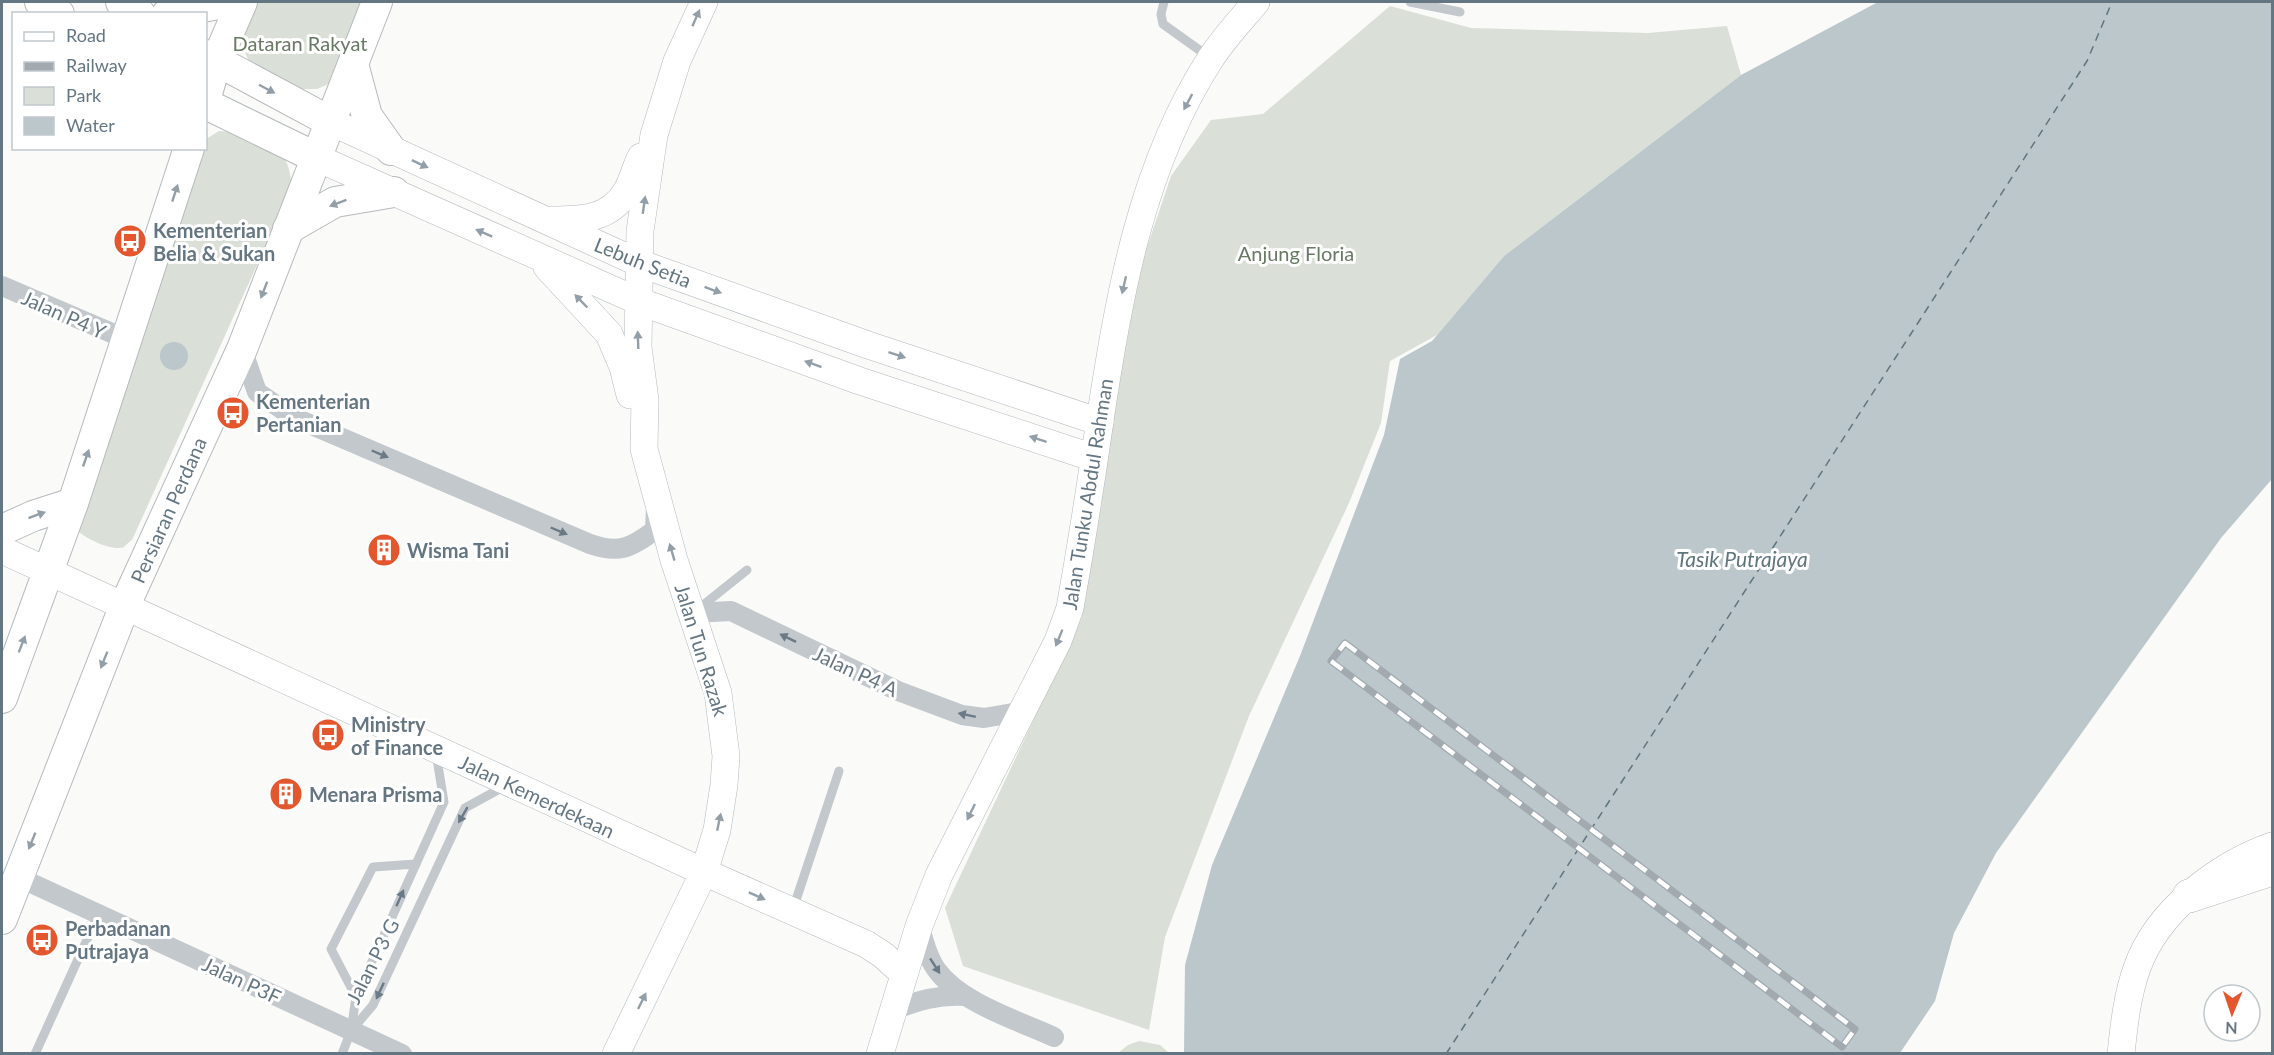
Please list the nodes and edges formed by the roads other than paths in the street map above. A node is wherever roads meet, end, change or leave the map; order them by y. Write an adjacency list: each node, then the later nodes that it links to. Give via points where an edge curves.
1 (40, 2): 10 (main road)
2 (121, 2): 11 (main road)
3 (228, 2): 12 (main road)
4 (242, 2): 15 (main road)
5 (377, 2): 16 (main road, Persiaran Perdana)
6 (704, 2): 20 (street, one-way to 6, via 677,61)
7 (1164, 2): 14 (lane, via 1163,24)
8 (1256, 2): 14 (street, Jalan Tunku Abdul Rahman)
9 (1412, 2): 13 (lane)
10 (56, 12)
11 (137, 12)
12 (177, 12)
13 (1460, 12)
14 (1211, 58): 33 (street, Jalan Tunku Abdul Rahman, one-way to 33, via 1176,123 1151,186 1112,337)
15 (211, 59): 17 (main road); 19 (main road, Lebuh Setia, one-way to 19)
16 (353, 64): 19 (main road, Persiaran Perdana); 22 (main road, via 367,116)
17 (207, 89)
18 (207, 105): 23 (main road, Lebuh Setia)
19 (329, 121): 22 (street, Lebuh Setia); 23 (main road, Persiaran Perdana)
20 (654, 135): 25 (street, via 626,192 610,210 595,218); 28 (street, Jalan Tun Razak, one-way to 20)
21 (188, 150): 31 (main road, one-way to 21)
22 (392, 150): 25 (street, Lebuh Setia, one-way to 25)
23 (315, 157): 24 (street, Lebuh Setia); 26 (main road, Persiaran Perdana)
24 (394, 192): 26 (main road, one-way to 26, via 335,202); 27 (street, Lebuh Setia, one-way to 24)
25 (544, 220): 28 (street, Lebuh Setia)
26 (288, 229): 32 (main road, Persiaran Perdana, one-way to 32)
27 (537, 257): 30 (street, Lebuh Setia); 34 (street, one-way to 27, via 623,367 609,334)
28 (639, 263): 30 (street, Jalan Tun Razak); 33 (street, Lebuh Setia, one-way to 33)
29 (2, 286): 31 (street, Jalan P4 Y)
30 (638, 302): 34 (street, Jalan Tun Razak, one-way to 30); 35 (street, Lebuh Setia, one-way to 30)
31 (128, 340): 37 (main road, one-way to 31)
32 (242, 348): 36 (street, one-way to 36, via 257,392 293,417 590,544 607,550 627,548 642,540 655,530); 42 (main road, Persiaran Perdana)
33 (1100, 422): 35 (street, Jalan Tunku Abdul Rahman)
34 (644, 449): 36 (street, Jalan Tun Razak)
35 (1094, 458): 45 (street, Jalan Tunku Abdul Rahman, one-way to 45, via 1070,608)
36 (657, 499): 43 (street, Jalan Tun Razak, one-way to 36)
37 (73, 503): 38 (main road, one-way to 37); 41 (main road)
38 (2, 530)
39 (2, 550): 41 (street, Jalan Kemerdekaan)
40 (747, 570): 43 (lane)
41 (48, 573): 42 (street, Jalan Kemerdekaan); 44 (main road, one-way to 41)
42 (125, 606): 46 (street, Jalan Kemerdekaan); 53 (main road, Persiaran Perdana, one-way to 53)
43 (693, 613): 45 (street, Jalan P4 A, one-way to 43, via 984,718 962,715 898,691 731,611); 52 (street, Jalan Tun Razak, one-way to 43, via 719,821 726,756 718,693)
44 (2, 698)
45 (1024, 711): 58 (street, Jalan Tunku Abdul Rahman, one-way to 58, via 939,876)
46 (435, 748): 48 (street, Jalan Kemerdekaan); 50 (lane, Jalan P3 G, via 444,802)
47 (839, 771): 55 (lane)
48 (510, 783): 52 (street, Jalan Kemerdekaan); 63 (lane, Jalan P3 G, one-way to 63, via 465,807 374,1005)
49 (2272, 846): 54 (street, via 2220,869)
50 (416, 864): 61 (lane, Jalan P3 G, one-way to 50); 61 (lane, via 372,867 331,949)
51 (2272, 869): 54 (highway)
52 (704, 872): 55 (street, Jalan Kemerdekaan, one-way to 55); 68 (street, Jalan Tun Razak, one-way to 52)
53 (18, 877): 56 (street, Jalan P3F); 57 (main road, Persiaran Perdana)
54 (2189, 896): 70 (street, via 2158,930 2138,967 2125,1014)
55 (793, 911): 59 (street, Jalan Kemerdekaan, via 866,944)
56 (99, 913): 63 (street, Jalan P3F); 65 (lane)
57 (2, 919)
58 (919, 926): 59 (street, Jalan Tunku Abdul Rahman); 60 (street, one-way to 60, via 937,970)
59 (904, 974): 62 (street, Jalan Tunku Abdul Rahman)
60 (966, 996): 62 (street, via 926,998); 64 (street)
61 (356, 997): 63 (lane, Jalan P3 G)
62 (891, 1011): 69 (street, Jalan Tunku Abdul Rahman)
63 (351, 1031): 66 (lane); 67 (street, Jalan P3F)
64 (1054, 1037)
65 (35, 1053)
66 (342, 1053)
67 (402, 1053)
68 (616, 1053)
69 (880, 1053)
70 (2121, 1053)

